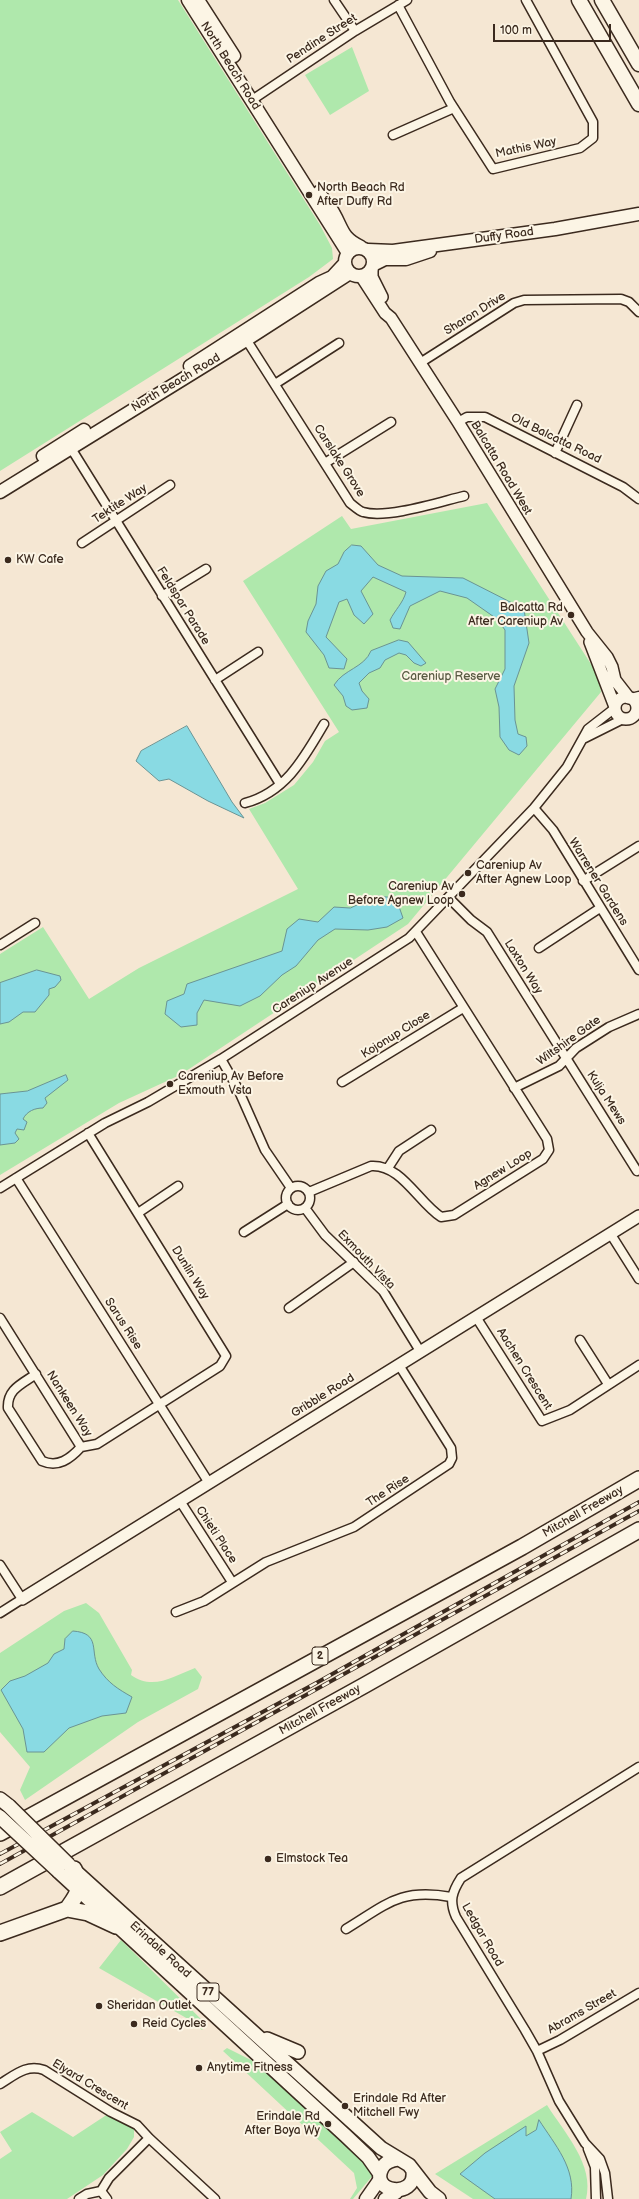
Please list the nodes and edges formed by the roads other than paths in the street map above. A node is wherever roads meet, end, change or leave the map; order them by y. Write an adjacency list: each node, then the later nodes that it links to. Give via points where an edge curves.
1 (188, 0): 11 (main road, North Beach Road)
2 (198, 0): 11 (main road, North Beach Road)
3 (334, 0): 9 (street)
4 (406, 0): 8 (street, Pendine Street)
5 (526, 0): 13 (street, Mathis Way, via 593,122 593,138 580,148 493,169)
6 (579, 0): 12 (highway)
7 (602, 0): 10 (highway)
8 (398, 5): 9 (street, Pendine Street); 13 (street, Mathis Way)
9 (354, 31): 11 (street, Pendine Street)
10 (639, 64)
11 (255, 97): 17 (main road, North Beach Road, via 333,212 342,232 350,242); 18 (main road, North Beach Road)
12 (639, 104)
13 (454, 108): 14 (street)
14 (393, 135)
15 (639, 214): 17 (main road, Duffy Road, via 555,229 416,248 378,252)
16 (639, 222): 19 (main road, Duffy Road, via 452,247 424,252 406,259 385,259)
17 (364, 249): 18 (main road, via 354,248); 19 (main road, via 373,257)
18 (351, 266): 19 (main road, Duffy Road); 21 (street, Balcatta Road West); 22 (main road, North Beach Road, via 318,283)
19 (372, 267): 21 (street, Balcatta Road West, via 372,278)
20 (639, 312): 24 (street, Sharon Drive, via 621,299 524,300 514,303)
21 (391, 318): 24 (street, Balcatta Road West)
22 (244, 336): 25 (street, Carslake Grove); 29 (main road, North Beach Road, via 169,379)
23 (339, 343): 25 (street)
24 (420, 363): 28 (street, Balcatta Road West)
25 (275, 384): 31 (street, Carslake Grove)
26 (577, 405): 30 (street)
27 (391, 422): 31 (street)
28 (458, 422): 30 (street, Old Balcatta Road, via 467,417 485,417); 41 (street, Balcatta Road West)
29 (68, 444): 32 (main road, North Beach Road); 34 (main road, North Beach Road); 37 (street, Feldspar Parade)
30 (555, 453): 36 (street, Old Balcatta Road, via 623,487)
31 (325, 463): 35 (street, Carslake Grove, via 350,503 362,512 377,514 411,509)
32 (0, 483)
33 (170, 485): 37 (street, Tektite Way)
34 (0, 492)
35 (464, 496)
36 (639, 499)
37 (116, 521): 38 (street, Tektite Way); 40 (street, Feldspar Parade)
38 (82, 543)
39 (206, 569): 40 (street)
40 (162, 596): 43 (street, Feldspar Parade)
41 (587, 632): 44 (street, Balcatta Road West, via 606,657 618,686); 45 (street, Balcatta Road West)
42 (258, 652): 43 (street)
43 (215, 680): 50 (street, Feldspar Parade)
44 (633, 697): 45 (street, via 620,699); 46 (street, Balcatta Road West, via 636,704)
45 (615, 708): 46 (street, Balcatta Road West, via 617,714); 49 (street, Careniup Avenue, via 588,729)
46 (634, 714): 48 (street); 49 (street)
47 (324, 724): 50 (street, via 294,774)
48 (639, 726)
49 (583, 739): 52 (street, Careniup Avenue, via 567,767)
50 (280, 784): 51 (street, via 255,800)
51 (245, 803)
52 (534, 808): 54 (street, Warrener Gardens, via 553,830); 55 (street, Careniup Avenue)
53 (639, 846): 54 (street)
54 (583, 881): 56 (street, Warrener Gardens)
55 (449, 898): 58 (street, Careniup Avenue); 65 (street, Laxton Way, via 487,932)
56 (600, 908): 60 (street); 61 (street, Warrener Gardens)
57 (35, 924): 59 (street)
58 (416, 932): 62 (street, Agnew Loop); 64 (street, Careniup Avenue)
59 (0, 946)
60 (539, 948)
61 (638, 966)
62 (463, 1008): 66 (street, Kojonup Close); 67 (street, Agnew Loop)
63 (639, 1014): 65 (street, Wiltshire Gate, via 609,1026 589,1038)
64 (221, 1059): 69 (street, Careniup Avenue); 75 (street, via 238,1088 266,1150)
65 (566, 1059): 67 (street, Wiltshire Gate, via 544,1075); 71 (street, Kulja Mews)
66 (342, 1082)
67 (514, 1088): 70 (street, Agnew Loop, via 547,1139 549,1150 543,1159 454,1215 441,1217)
68 (431, 1130): 70 (street, via 399,1151)
69 (88, 1133): 72 (street, Careniup Avenue); 79 (street, Dunlin Way)
70 (388, 1168): 76 (street, via 380,1165 371,1166)
71 (637, 1171)
72 (16, 1178): 74 (street, Careniup Avenue); 94 (street, Sarus Rise)
73 (178, 1186): 79 (street)
74 (0, 1188)
75 (291, 1188): 76 (street, via 299,1186); 77 (street, via 286,1195)
76 (309, 1192): 78 (street, via 310,1201)
77 (288, 1204): 78 (street, via 294,1209); 81 (street)
78 (305, 1208): 83 (street, Exmouth Vista, via 325,1235)
79 (138, 1213): 94 (street, Dunlin Way, via 226,1356 220,1366)
80 (639, 1216): 82 (street, Gribble Road)
81 (244, 1232)
82 (610, 1233): 84 (street); 86 (street, Gribble Road)
83 (354, 1262): 85 (street); 89 (street, Exmouth Vista, via 383,1291)
84 (639, 1279)
85 (289, 1308)
86 (476, 1317): 89 (street, Gribble Road); 93 (street, Aachen Crescent, via 542,1421 570,1410)
87 (0, 1318): 92 (street, Nankeen Way)
88 (580, 1340): 93 (street)
89 (420, 1352): 90 (street, Gribble Road)
90 (399, 1365): 97 (street, Gribble Road); 101 (street, The Rise, via 449,1444 451,1462 354,1527 266,1562)
91 (639, 1365): 93 (street, Aachen Crescent)
92 (36, 1374): 95 (street, Nankeen Way); 95 (street, via 12,1390 8,1408 42,1461 50,1465 59,1464)
93 (608, 1384)
94 (160, 1404): 95 (street, Nankeen Way, via 97,1444); 97 (street, Sarus Rise)
95 (81, 1447)
96 (639, 1479): 108 (highway, Mitchell Freeway / 2, via 522,1547)
97 (209, 1483): 98 (street, Gribble Road)
98 (180, 1501): 101 (street, Chieti Place); 102 (street, Gribble Road)
99 (639, 1530): 110 (highway, Mitchell Freeway)
100 (0, 1565): 102 (street)
101 (232, 1582): 104 (street, via 204,1601)
102 (22, 1599): 103 (street)
103 (0, 1612)
104 (176, 1612)
105 (639, 1767): 112 (street, Ledgar Road, via 461,1878)
106 (4, 1803): 109 (main road, Erindale Road / 77, bridge)
107 (0, 1817): 109 (main road, Erindale Road / 77, bridge)
108 (0, 1833)
109 (67, 1868): 111 (highway, via 80,1885); 118 (main road, Erindale Road / 77)
110 (0, 1887)
111 (79, 1891): 113 (highway); 114 (main road, Erindale Road / 77)
112 (451, 1897): 115 (street, via 428,1894 404,1895); 119 (street, Ledgar Road, via 456,1917)
113 (67, 1909): 114 (highway, via 88,1912); 116 (highway)
114 (116, 1926): 126 (main road, Erindale Road / 77, via 368,2157)
115 (346, 1929)
116 (0, 1932)
117 (639, 1993): 119 (street, Abrams Street)
118 (252, 2032): 120 (main road); 124 (main road, Erindale Road / 77, via 381,2148)
119 (538, 2051): 123 (street, Ledgar Road, via 559,2101)
120 (298, 2052)
121 (0, 2084): 122 (street, Elyard Crescent, via 26,2068 44,2070 111,2112 137,2125)
122 (149, 2138): 127 (street, via 109,2178); 131 (street, Elyard Crescent)
123 (585, 2143): 135 (street, Ledgar Road, via 595,2168); 136 (street, Ledgar Road, via 600,2159 605,2173)
124 (398, 2159): 125 (main road, Erindale Road / 77, via 406,2162); 126 (main road, via 386,2163)
125 (413, 2172): 128 (main road, via 411,2185); 134 (main road, Erindale Road / 77)
126 (380, 2176): 128 (main road, Erindale Road / 77); 132 (main road)
127 (101, 2191): 129 (street, via 86,2194); 130 (street)
128 (394, 2195): 133 (main road, Erindale Road / 77)
129 (79, 2199)
130 (107, 2199)
131 (215, 2199)
132 (366, 2199)
133 (412, 2199)
134 (439, 2199)
135 (596, 2199)
136 (608, 2199)

